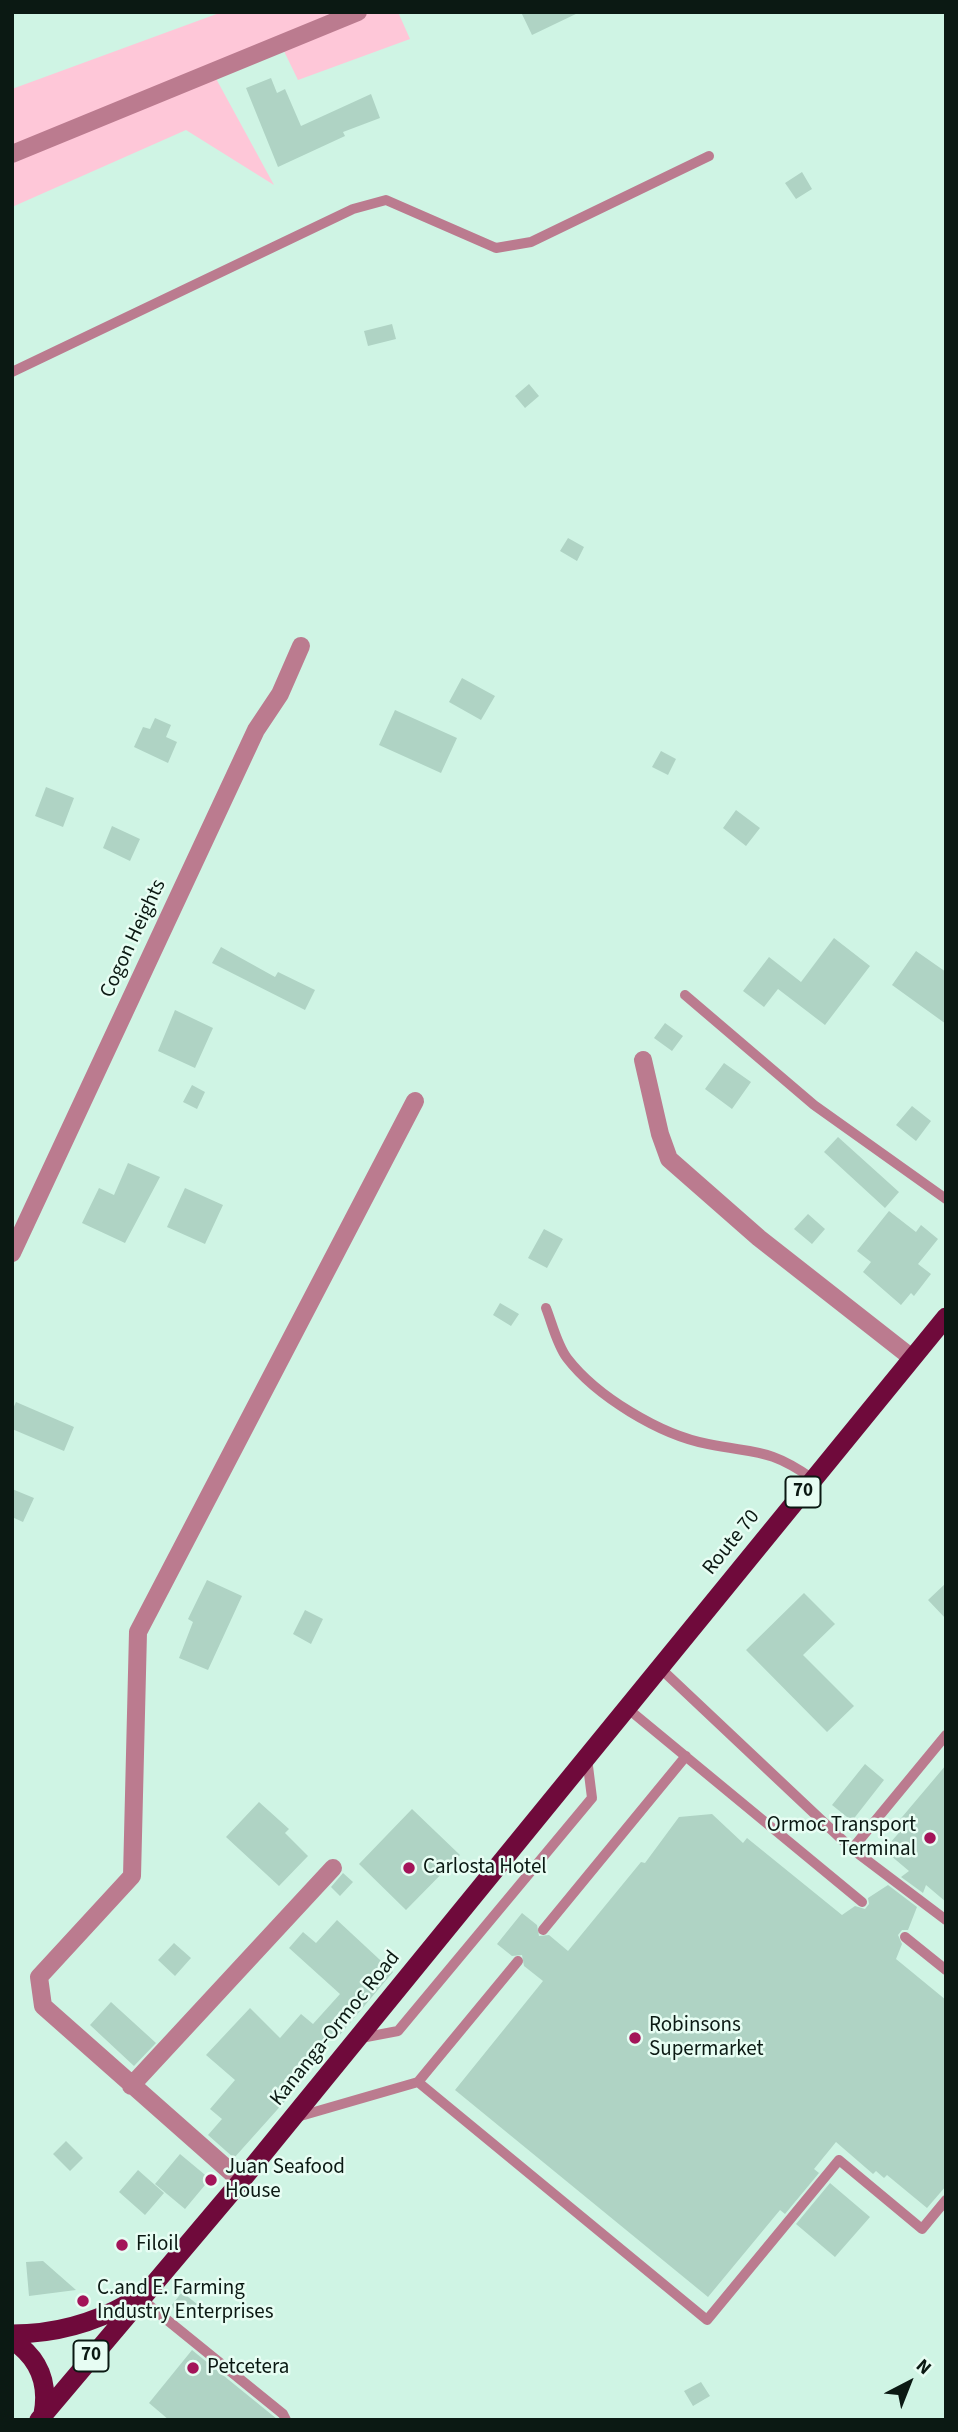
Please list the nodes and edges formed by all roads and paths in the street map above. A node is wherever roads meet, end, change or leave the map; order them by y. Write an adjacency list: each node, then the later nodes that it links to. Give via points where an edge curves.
1 (358, 12): 2 (street)
2 (12, 154)
3 (709, 156): 4 (lane, via 531,242 496,248 386,200 353,209)
4 (12, 372)
5 (301, 646): 10 (street, Cogon Heights, via 256,730)
6 (685, 995): 9 (lane, via 814,1105)
7 (643, 1060): 13 (street, via 669,1159 759,1238)
8 (415, 1101): 30 (street, via 138,1632 132,1876 39,1977 43,2006)
9 (946, 1199)
10 (12, 1253)
11 (546, 1308): 14 (lane, via 565,1356 601,1393 654,1423 705,1444 765,1452)
12 (943, 1325): 13 (highway, Route 70 / 70)
13 (912, 1358): 14 (highway, Route 70 / 70)
14 (813, 1479): 15 (highway, Route 70 / 70)
15 (660, 1668): 16 (highway, Kananga-Ormoc Road / 70); 20 (lane)
16 (627, 1708): 18 (lane); 19 (highway, Kananga-Ormoc Road / 70)
17 (946, 1735): 20 (lane)
18 (686, 1756): 22 (lane); 24 (lane)
19 (587, 1757): 28 (highway, Kananga-Ormoc Road / 70); 28 (lane, via 592,1798 398,2031)
20 (852, 1849): 23 (lane)
21 (333, 1868): 30 (street)
22 (862, 1902)
23 (946, 1920)
24 (543, 1930)
25 (905, 1937): 27 (lane)
26 (518, 1961): 29 (lane)
27 (946, 1970)
28 (357, 2039): 31 (highway, Kananga-Ormoc Road / 70)
29 (418, 2082): 31 (lane); 33 (lane, via 708,2320 839,2160 922,2228)
30 (131, 2086): 32 (street)
31 (293, 2118): 32 (highway, Kananga-Ormoc Road / 70)
32 (241, 2182): 34 (highway, Kananga-Ormoc Road / 70)
33 (946, 2200)
34 (139, 2298): 35 (highway, 70, via 86,2324); 37 (highway, Kananga-Ormoc Road / 70); 38 (lane)
35 (12, 2334)
36 (12, 2340): 37 (highway, 70, via 41,2371 46,2400)
37 (41, 2417)
38 (286, 2420)

